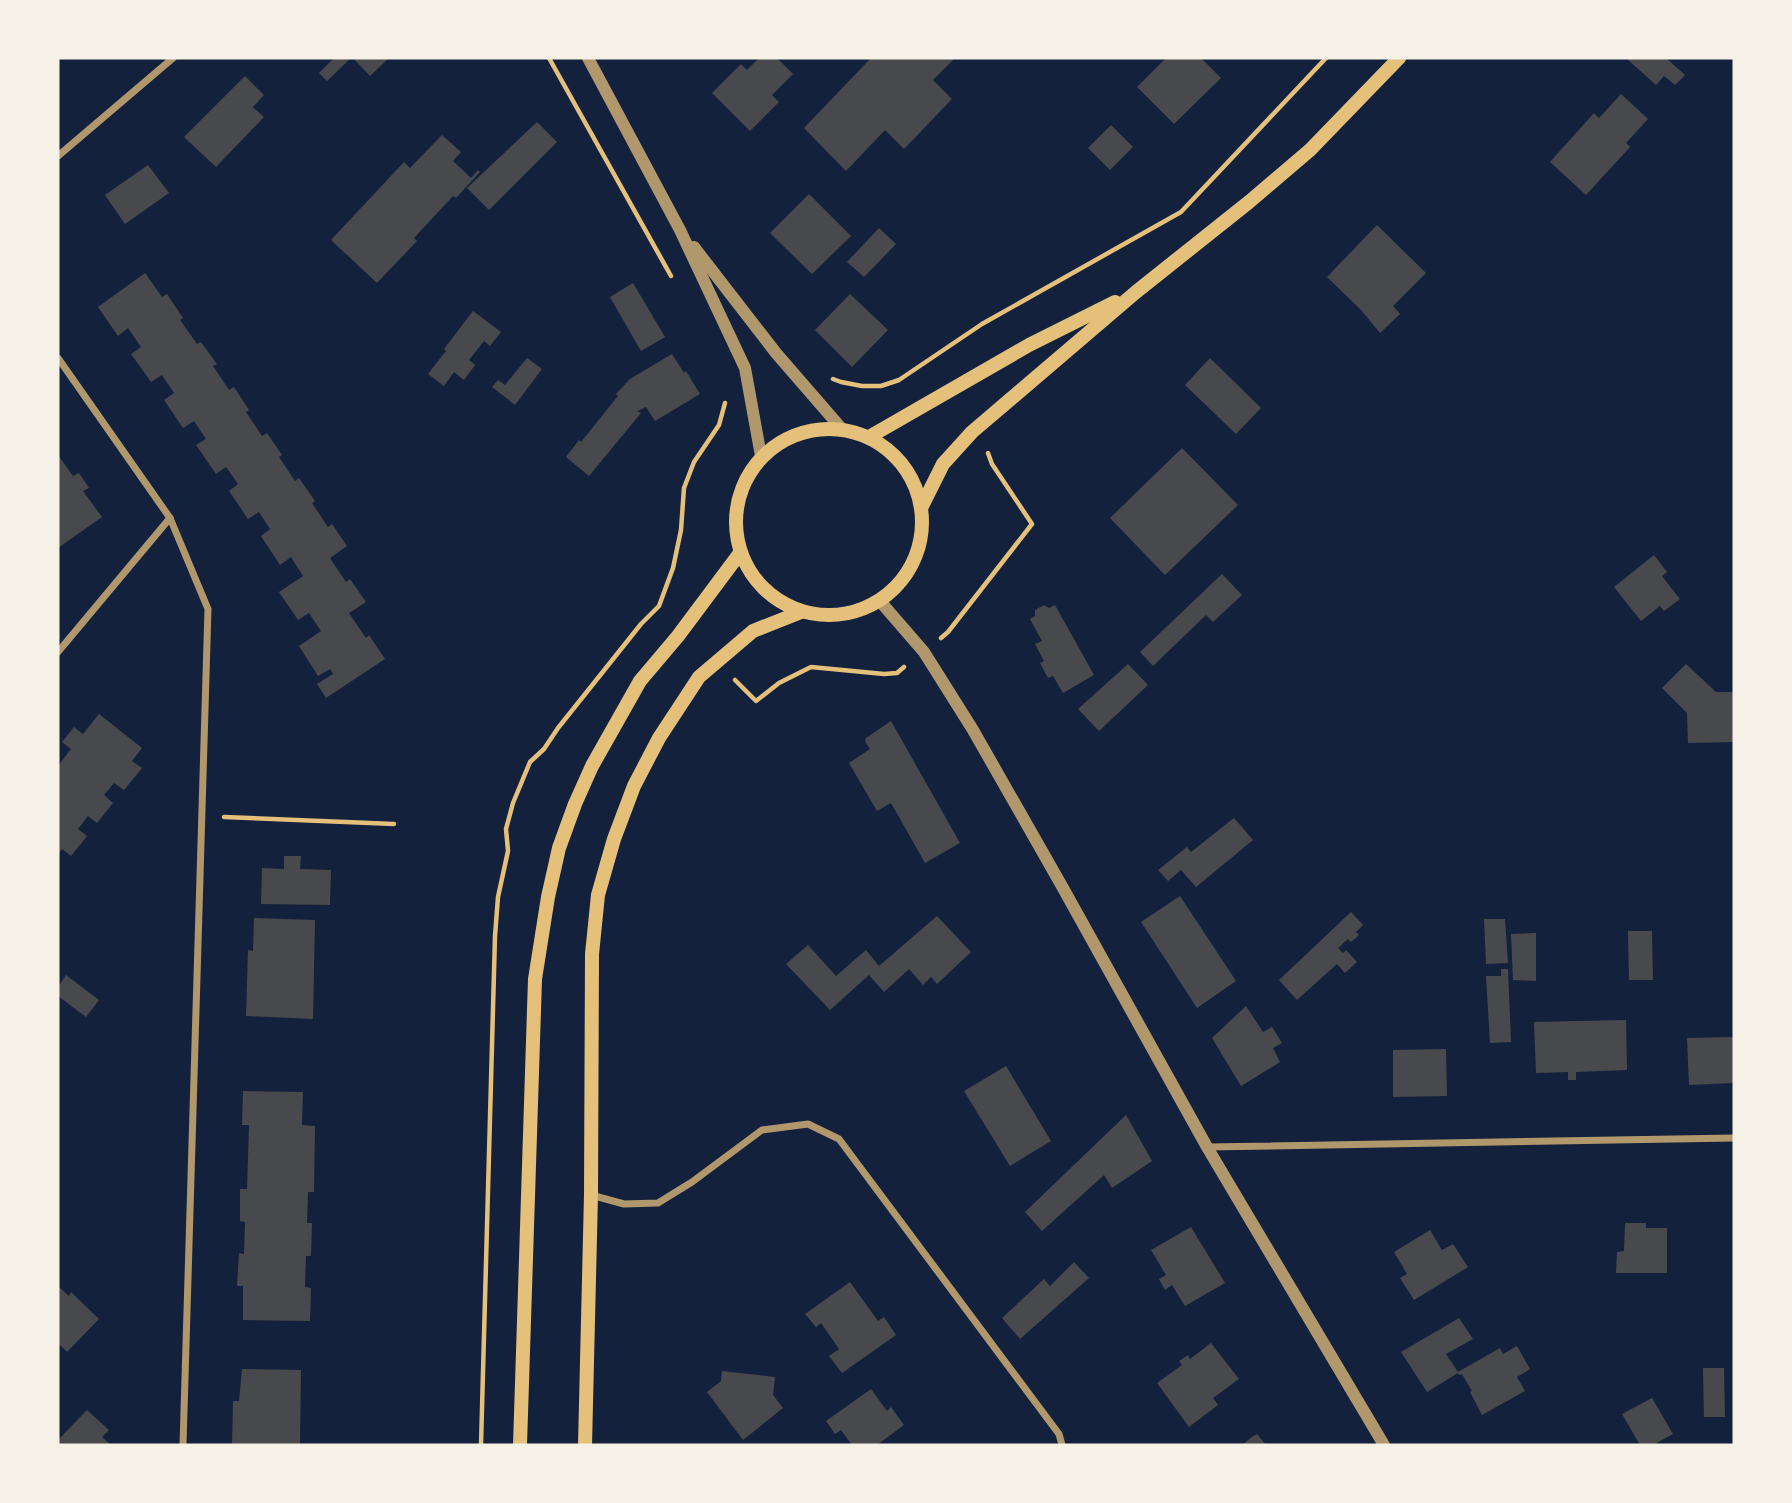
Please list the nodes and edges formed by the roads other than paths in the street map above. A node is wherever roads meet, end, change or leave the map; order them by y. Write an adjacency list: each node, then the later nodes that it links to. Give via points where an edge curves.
1 (173, 58): 4 (street)
2 (588, 58): 5 (street)
3 (1399, 58): 6 (main road, via 1310,150)
4 (58, 156)
5 (680, 230): 8 (street, via 776,354); 10 (street, via 745,368)
6 (1136, 292): 9 (main road, via 1029,345); 11 (main road, via 972,432 943,464)
7 (58, 358): 12 (street)
8 (841, 428): 9 (main road); 10 (main road, via 812,429 785,439)
9 (869, 436): 11 (main road, via 894,453 912,477)
10 (761, 456): 13 (main road, via 746,477 737,502 735,528)
11 (922, 506): 14 (main road, via 922,533 915,559 900,582)
12 (170, 518): 16 (street); 20 (street, via 208,609)
13 (740, 553): 15 (main road, via 754,579 775,599); 21 (main road, via 640,681 592,766 559,848 535,979)
14 (879, 600): 15 (main road, via 855,612); 18 (street, via 923,652 972,730)
15 (801, 611): 19 (main road, via 753,631 699,677 659,738 614,839 598,895 592,954)
16 (58, 652)
17 (1734, 1138): 18 (street)
18 (1207, 1147): 24 (street)
19 (591, 1195): 22 (main road); 23 (street, via 624,1204 658,1203 762,1130 808,1124 839,1139 1059,1434)
20 (183, 1445)
21 (520, 1445)
22 (585, 1445)
23 (1062, 1445)
24 (1384, 1445)

